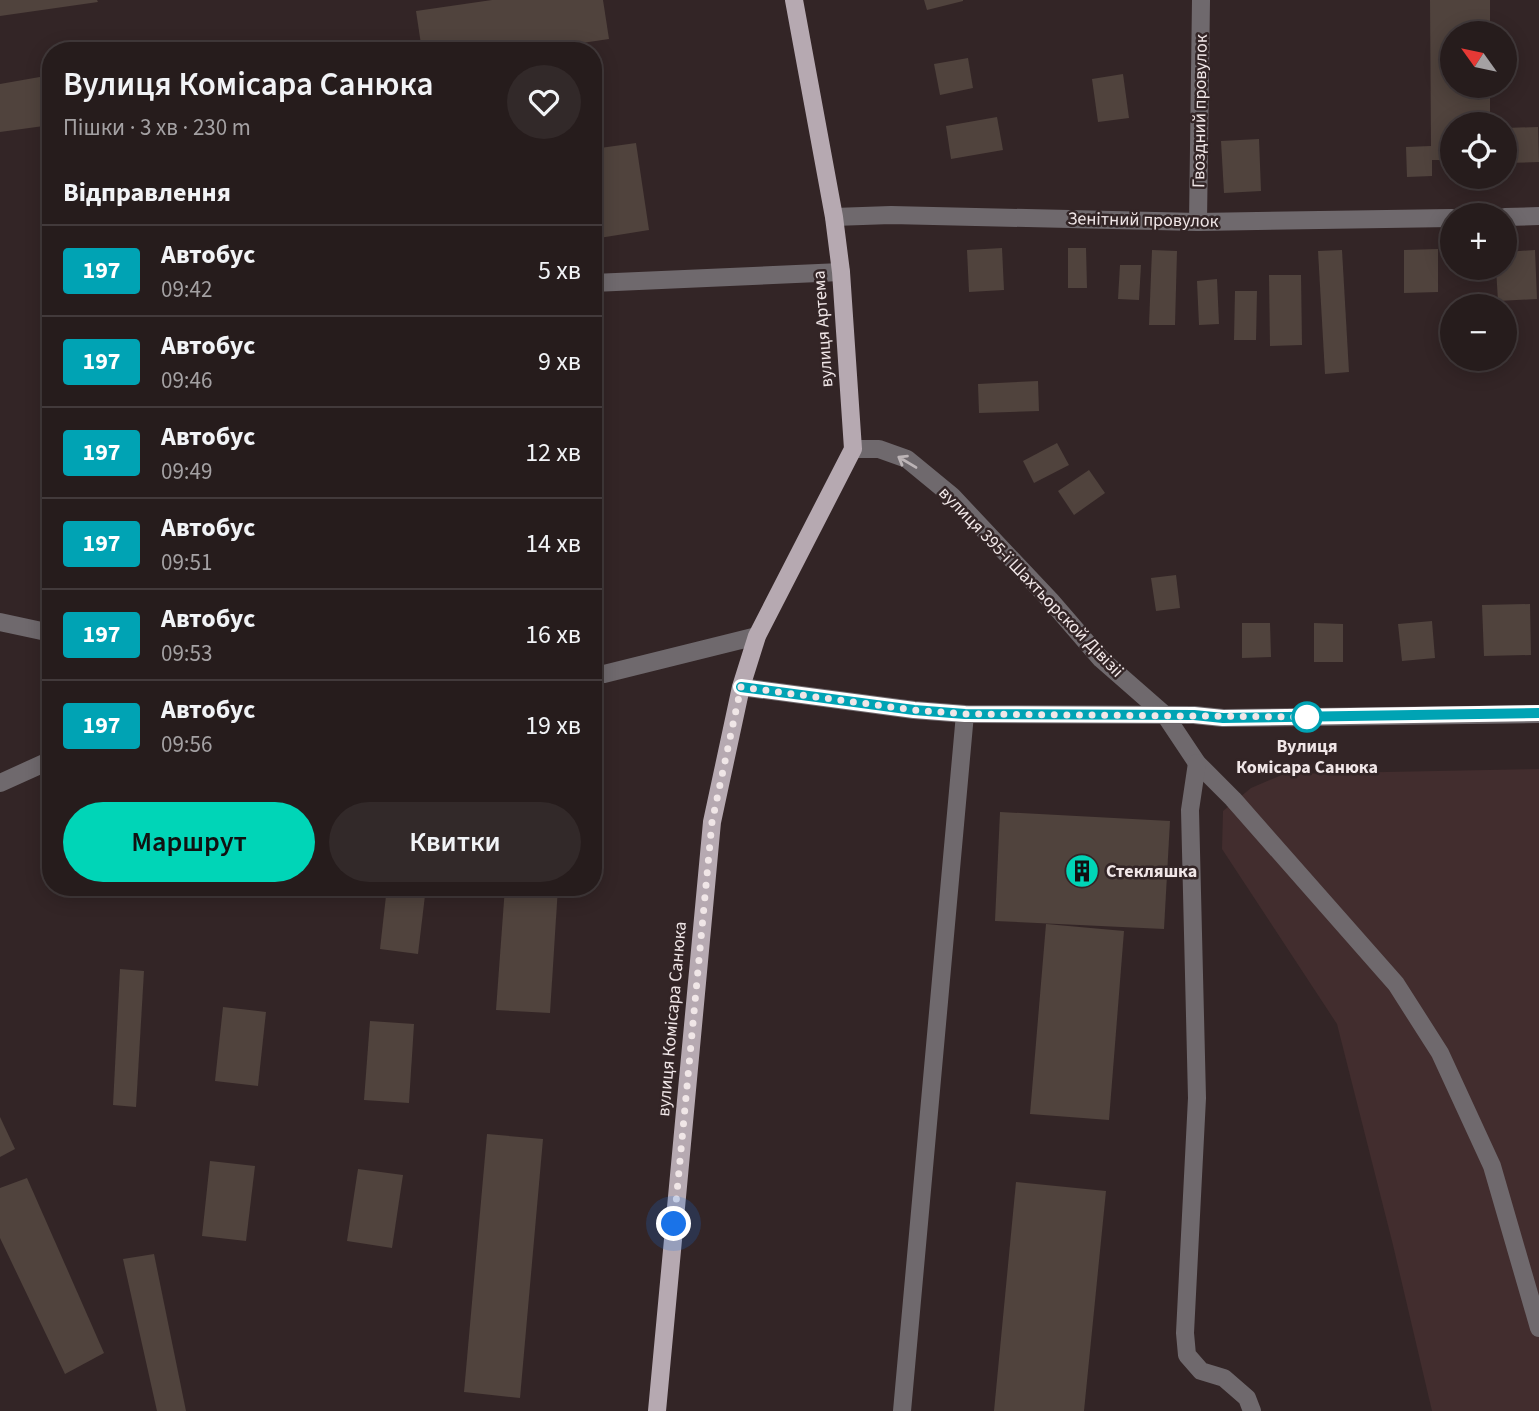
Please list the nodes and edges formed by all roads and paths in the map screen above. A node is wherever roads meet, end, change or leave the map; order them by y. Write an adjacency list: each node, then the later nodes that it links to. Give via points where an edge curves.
1 (794, 0): 3 (main road, вулиця Артема)
2 (1202, 0): 7 (street, Гвоздний провулок)
3 (834, 216): 7 (street, Зенітний провулок); 8 (main road, вулиця Артема)
4 (1539, 216): 5 (street)
5 (1517, 217)
6 (1440, 218): 7 (street, Зенітний провулок)
7 (1198, 222)
8 (841, 272): 9 (street); 10 (main road, вулиця Артема)
9 (602, 283)
10 (853, 449): 13 (main road); 18 (street, вулиця 395-ї Шахтьорской Дівізіі, one-way to 10, via 1101,659 952,496 907,458 878,449)
11 (0, 622): 12 (street)
12 (42, 631)
13 (757, 635): 14 (street); 15 (main road, вулиця Комісара Санюка)
14 (602, 674)
15 (741, 687): 17 (street); 23 (main road, вулиця Комісара Санюка, via 712,822)
16 (1539, 713): 18 (street)
17 (965, 714): 18 (street); 24 (street)
18 (1165, 715): 19 (street, вулиця 395-ї Шахтьорской Дівізіі)
19 (1196, 763): 22 (street, вулиця 395-ї Шахтьорской Дівізіі, via 1396,984 1440,1053 1492,1166); 25 (street, via 1190,810 1197,1098 1185,1333 1187,1355 1201,1371 1224,1378 1247,1398)
20 (42, 765): 21 (street)
21 (0, 783)
22 (1539, 1328)
23 (657, 1411)
24 (902, 1411)
25 (1252, 1411)

